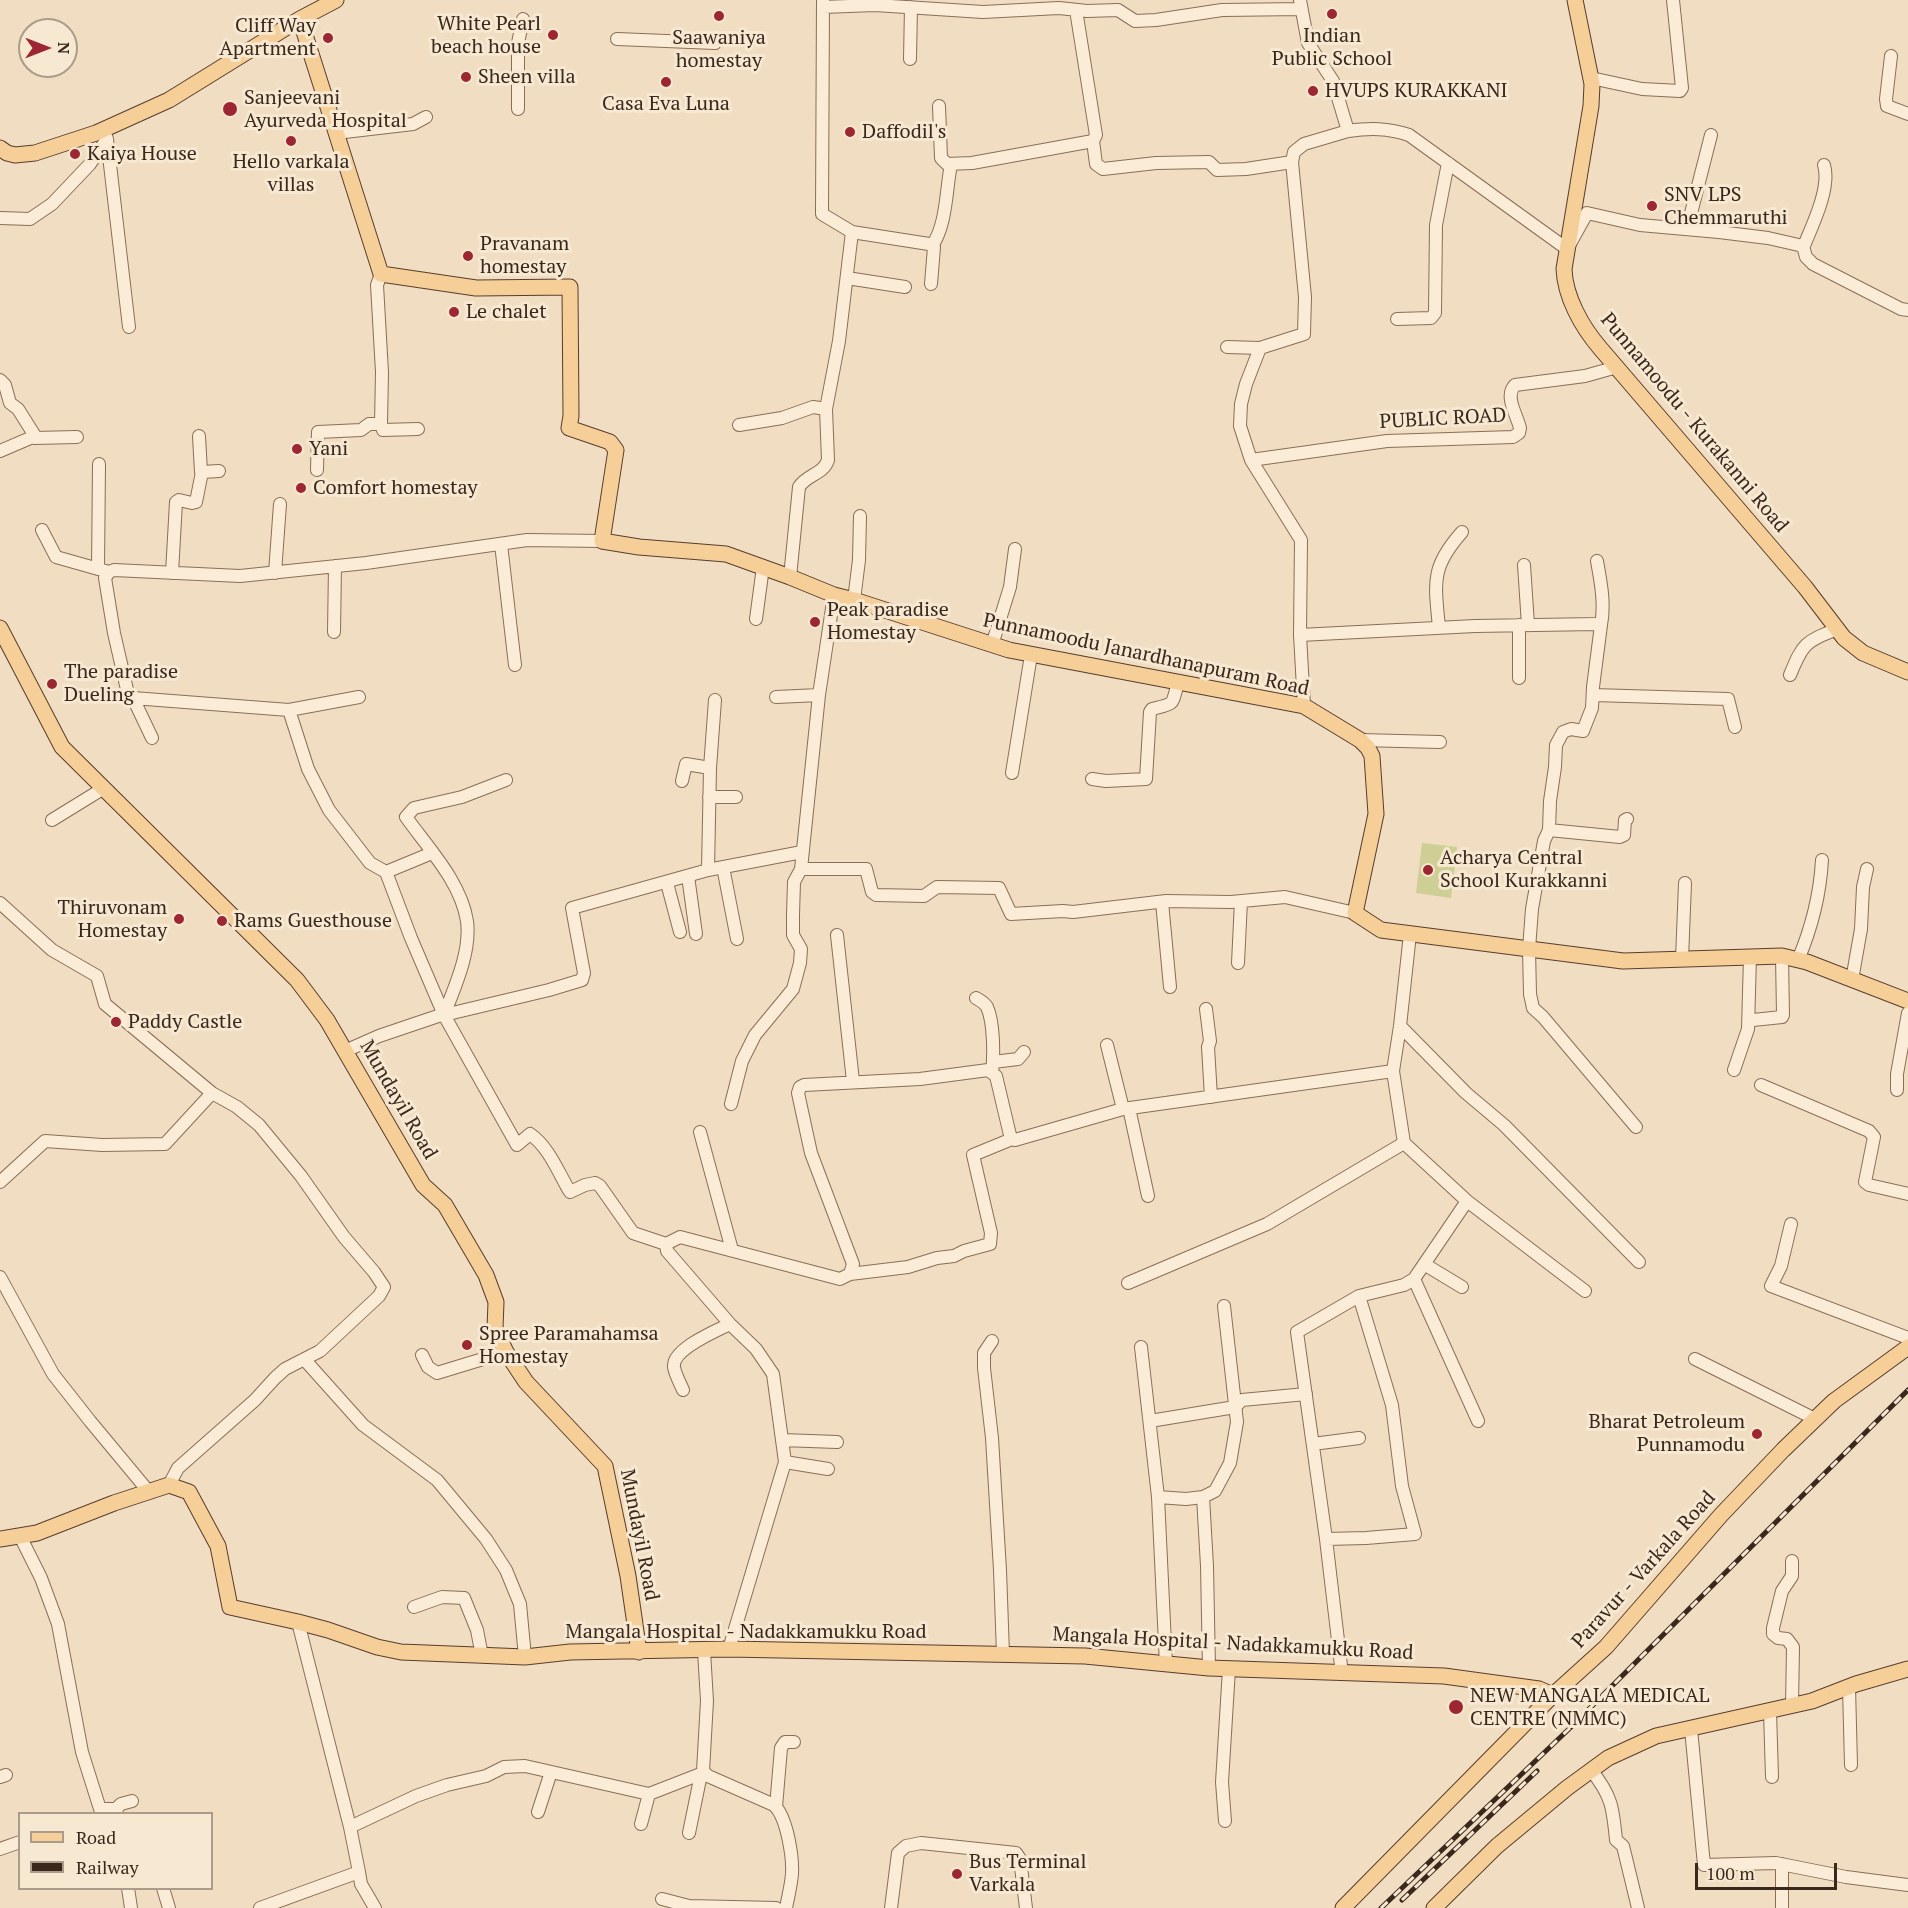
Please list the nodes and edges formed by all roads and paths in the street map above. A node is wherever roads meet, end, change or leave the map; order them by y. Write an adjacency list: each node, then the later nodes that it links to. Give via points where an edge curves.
1 (336, 0): 8 (main road)
2 (1575, 0): 14 (main road, Punnamoodu - Kurakanni Road)
3 (1673, 0): 14 (street, via 1680,91 1642,89)
4 (823, 4): 6 (street); 31 (street, via 822,214)
5 (1301, 5): 7 (street, via 1135,21 1118,10); 19 (street, via 1308,43 1333,81)
6 (911, 7): 7 (street, via 983,12); 13 (street)
7 (1076, 10): 23 (street, via 1096,135)
8 (300, 19): 20 (main road); 21 (main road, via 169,100)
9 (523, 19): 16 (street, via 518,43)
10 (617, 39): 11 (street)
11 (715, 43)
12 (1891, 56): 17 (street, via 1887,106)
13 (910, 59)
14 (1591, 78): 34 (main road, Punnamoodu - Kurakanni Road, via 1591,106)
15 (939, 106): 27 (street, via 942,158)
16 (518, 109)
17 (1908, 114)
18 (426, 117): 20 (street, via 413,123)
19 (1348, 131): 25 (street, via 1304,144 1294,152); 26 (street, via 1370,128 1409,135)
20 (336, 133): 35 (main road)
21 (105, 134): 24 (main road, via 34,153 7,153); 29 (street, via 90,164 52,204 30,219); 41 (street)
22 (1711, 135): 30 (street)
23 (1093, 141): 25 (street, via 1096,164 1103,169 1209,162 1217,170 1246,169); 27 (street)
24 (0, 148)
25 (1292, 162): 43 (street, via 1305,297 1304,334)
26 (1448, 163): 34 (street); 40 (street, via 1436,225 1435,313 1431,318)
27 (951, 164): 32 (street, via 940,231)
28 (1824, 165): 33 (street, via 1822,196)
29 (0, 218)
30 (1687, 229): 33 (street, via 1768,238); 34 (street, via 1640,225 1587,213)
31 (852, 232): 32 (street); 36 (street)
32 (932, 246): 37 (street)
33 (1803, 248): 39 (street, via 1813,264)
34 (1568, 249): 44 (main road, Punnamoodu - Kurakanni Road, via 1564,276 1574,304 1588,334)
35 (381, 274): 47 (street, via 376,285); 63 (main road, via 476,288 570,287 569,428 610,442 616,450)
36 (847, 278): 38 (street); 46 (street)
37 (931, 284)
38 (905, 287)
39 (1908, 310)
40 (1397, 318)
41 (129, 327)
42 (1227, 347): 43 (street)
43 (1260, 348): 54 (street, via 1246,384 1240,416)
44 (1617, 367): 54 (street, PUBLIC ROAD, via 1585,376 1514,386 1510,397 1520,428 1513,437 1387,441); 81 (main road, Punnamoodu - Kurakanni Road)
45 (0, 380): 52 (street, via 10,403 18,409)
46 (826, 409): 48 (street, via 813,407 782,418); 73 (street, via 828,460 821,471 804,479 799,487)
47 (381, 424): 49 (street, via 383,430); 56 (street, via 369,424 361,430 318,432)
48 (739, 425)
49 (418, 429)
50 (77, 436): 52 (street)
51 (199, 436): 58 (street)
52 (34, 438): 53 (street)
53 (0, 452)
54 (1251, 459): 83 (street, via 1301,540)
55 (99, 464): 70 (street)
56 (317, 470)
57 (219, 471): 58 (street)
58 (201, 472): 71 (street, via 196,502 176,502)
59 (280, 504): 72 (street)
60 (860, 516): 75 (street)
61 (42, 530): 70 (street, via 56,557)
62 (1462, 532): 80 (street, via 1445,553 1436,573)
63 (602, 541): 64 (street, via 527,540); 69 (main road, Punnamoodu Janardhanapuram Road, via 726,554)
64 (501, 544): 68 (street); 86 (street)
65 (1015, 549): 84 (street, via 1010,587)
66 (1597, 561): 78 (street, via 1602,587)
67 (1524, 565): 77 (street)
68 (335, 566): 72 (street); 82 (street)
69 (763, 567): 73 (main road, Punnamoodu Janardhanapuram Road); 76 (street)
70 (104, 571): 71 (street); 95 (street, via 114,633 128,694)
71 (172, 573): 72 (street)
72 (276, 573)
73 (790, 577): 74 (main road, Punnamoodu Janardhanapuram Road)
74 (834, 595): 75 (main road, Punnamoodu Janardhanapuram Road); 91 (street)
75 (854, 600): 84 (main road, Punnamoodu Janardhanapuram Road)
76 (756, 619)
77 (1523, 625): 78 (street); 80 (street); 89 (street)
78 (1601, 625): 92 (street)
79 (0, 628): 108 (main road, Mundayil Road, via 62,747)
80 (1438, 628): 83 (street)
81 (1837, 628): 87 (main road, Punnamoodu - Kurakanni Road, via 1858,649); 88 (street, via 1807,642)
82 (334, 633)
83 (1300, 634): 97 (street)
84 (992, 645): 85 (main road, Punnamoodu Janardhanapuram Road)
85 (1030, 655): 90 (main road, Punnamoodu Janardhanapuram Road); 104 (street)
86 (514, 665)
87 (1908, 672)
88 (1790, 675)
89 (1519, 678)
90 (1178, 683): 97 (main road, Punnamoodu Janardhanapuram Road); 105 (street, via 1174,702 1150,712 1146,779)
91 (819, 695): 94 (street); 114 (street)
92 (1593, 695): 99 (street, via 1728,699); 113 (street, via 1583,730 1563,732 1556,745)
93 (359, 697): 98 (street)
94 (776, 697)
95 (133, 698): 98 (street); 100 (street)
96 (715, 700): 103 (street)
97 (1304, 706): 101 (main road, Punnamoodu Janardhanapuram Road)
98 (289, 710): 121 (street, via 308,769 329,810 370,863)
99 (1736, 727)
100 (152, 738)
101 (1360, 740): 102 (street); 128 (main road, via 1372,756 1376,814)
102 (1440, 742)
103 (710, 768): 107 (street, via 686,764); 109 (street)
104 (1012, 772)
105 (1092, 779)
106 (506, 780): 115 (street, via 462,797 414,808 406,817)
107 (682, 781)
108 (104, 788): 112 (street); 150 (main road, Mundayil Road, via 297,980)
109 (709, 797): 110 (street); 120 (street)
110 (736, 797)
111 (1627, 819): 113 (street, via 1624,835 1620,837)
112 (52, 820)
113 (1549, 831): 134 (street, via 1532,909)
114 (802, 852): 117 (street); 118 (street)
115 (432, 853): 121 (street); 146 (street, via 456,888 467,921 460,974)
116 (1822, 860): 138 (street, via 1820,893)
117 (723, 867): 120 (street); 133 (street)
118 (801, 869): 127 (street, via 866,869 876,895 924,896 937,887 999,888 1011,914); 160 (street, via 794,882 793,934 801,949 793,989 755,1035 742,1061)
119 (1867, 869): 140 (street)
120 (708, 870): 122 (street)
121 (386, 872): 146 (street)
122 (688, 876): 123 (street); 130 (street)
123 (667, 883): 129 (street); 146 (street, via 572,908 582,980)
124 (1684, 883): 137 (street)
125 (1241, 901): 127 (street); 128 (street, via 1285,897); 139 (street)
126 (0, 902): 158 (street, via 52,950 97,976 105,1004)
127 (1162, 902): 141 (street)
128 (1355, 913): 132 (main road, via 1381,930)
129 (680, 932)
130 (696, 934)
131 (837, 934): 155 (street)
132 (1410, 934): 134 (main road); 148 (street)
133 (737, 939)
134 (1529, 949): 137 (main road, via 1623,961); 162 (street, via 1533,1008)
135 (1750, 956): 136 (main road); 137 (main road); 153 (street, via 1748,1029)
136 (1782, 956): 138 (main road); 147 (street, via 1783,1015)
137 (1682, 959)
138 (1798, 960): 140 (main road)
139 (1238, 963)
140 (1852, 980): 143 (main road)
141 (1170, 987)
142 (976, 998): 152 (street, via 988,1010)
143 (1908, 1001)
144 (1206, 1010): 159 (street)
145 (1908, 1013): 157 (street)
146 (444, 1015): 150 (street); 171 (street, via 517,1145 531,1134 549,1152 570,1192 595,1183 633,1233)
147 (1753, 1020)
148 (1400, 1026): 154 (street); 173 (street)
149 (1107, 1045): 161 (street)
150 (345, 1051): 188 (main road, Mundayil Road, via 423,1185 445,1205 486,1275 496,1302 495,1328)
151 (1024, 1052): 152 (street, via 1018,1059)
152 (993, 1067): 155 (street, via 920,1078); 164 (street)
153 (1734, 1070)
154 (1393, 1071): 159 (street); 165 (street)
155 (853, 1081): 175 (street, via 804,1084 798,1093 811,1153 853,1264)
156 (1761, 1085): 167 (street, via 1869,1131 1874,1137 1866,1182)
157 (1897, 1090)
158 (212, 1093): 166 (street, via 165,1144 45,1141); 190 (street, via 259,1125 384,1287 330,1342)
159 (1210, 1097): 161 (street)
160 (731, 1104)
161 (1126, 1108): 164 (street, via 1028,1138); 168 (street)
162 (1636, 1127)
163 (700, 1132): 172 (street)
164 (1012, 1139): 175 (street, via 973,1155 990,1244 908,1267)
165 (1404, 1143): 169 (street); 178 (street, via 1267,1224)
166 (0, 1182)
167 (1908, 1194)
168 (1148, 1196)
169 (1467, 1201): 174 (street); 180 (street)
170 (1791, 1224): 184 (street, via 1771,1286)
171 (666, 1244): 172 (street, via 680,1237); 183 (street, via 667,1251)
172 (732, 1250): 175 (street, via 840,1279)
173 (1640, 1262)
174 (1424, 1264): 177 (street); 179 (street)
175 (850, 1274)
176 (0, 1277): 205 (street, via 53,1374)
177 (1414, 1279): 181 (street); 196 (street)
178 (1128, 1283)
179 (1462, 1287)
180 (1586, 1291)
181 (1359, 1296): 193 (street, via 1297,1332); 210 (street, via 1392,1405 1402,1486 1415,1534)
182 (1224, 1306): 194 (street)
183 (730, 1324): 192 (street, via 676,1357 674,1367); 199 (street, via 756,1349 773,1374)
184 (1908, 1338)
185 (992, 1341): 217 (street, via 984,1353 984,1368 992,1438)
186 (1141, 1347): 197 (street)
187 (1908, 1347): 195 (main road, Paravur - Varkala Road)
188 (506, 1352): 189 (street, via 437,1373); 216 (main road, Mundayil Road, via 526,1382 605,1466)
189 (422, 1355)
190 (304, 1359): 204 (street, via 285,1369 178,1468); 219 (street, via 363,1425 437,1480 486,1539 506,1570 520,1604)
191 (1695, 1359): 195 (street)
192 (683, 1390)
193 (1306, 1394): 194 (street, via 1242,1400); 201 (street)
194 (1235, 1407): 197 (street); 207 (street, via 1237,1422 1230,1463 1215,1491)
195 (1815, 1419): 226 (main road, Paravur - Varkala Road, via 1721,1515 1606,1647)
196 (1478, 1420)
197 (1150, 1421): 206 (street)
198 (1359, 1438): 201 (street)
199 (782, 1440): 200 (street); 202 (street)
200 (837, 1442)
201 (1313, 1444): 210 (street)
202 (785, 1462): 203 (street); 214 (street)
203 (828, 1468)
204 (169, 1485): 205 (main road); 213 (main road, Mangala Hospital - Nadakkamukku Road, via 189,1492 218,1546 230,1607)
205 (149, 1492): 208 (main road)
206 (1158, 1497): 207 (street); 220 (street)
207 (1203, 1497): 221 (street)
208 (20, 1536): 209 (main road); 239 (street, via 58,1624 82,1752 100,1809)
209 (0, 1539)
210 (1326, 1539): 224 (street)
211 (1792, 1561): 227 (street, via 1792,1576 1782,1591 1773,1634 1793,1647)
212 (414, 1607): 218 (street, via 442,1597 464,1598)
213 (298, 1622): 218 (main road, Mangala Hospital - Nadakkamukku Road, via 388,1650); 243 (street)
214 (729, 1649): 215 (main road, Mangala Hospital - Nadakkamukku Road); 217 (main road, Mangala Hospital - Nadakkamukku Road)
215 (704, 1651): 216 (main road, Mangala Hospital - Nadakkamukku Road); 234 (street, via 707,1701)
216 (639, 1652): 219 (main road, Mangala Hospital - Nadakkamukku Road, via 570,1652)
217 (1003, 1654): 220 (main road, Mangala Hospital - Nadakkamukku Road, via 1085,1656)
218 (482, 1656): 219 (main road, Mangala Hospital - Nadakkamukku Road)
219 (525, 1657)
220 (1166, 1665): 221 (main road, Mangala Hospital - Nadakkamukku Road)
221 (1209, 1668): 222 (main road, Mangala Hospital - Nadakkamukku Road)
222 (1229, 1669): 224 (main road, Mangala Hospital - Nadakkamukku Road); 241 (street, via 1222,1782)
223 (1908, 1669): 225 (main road)
224 (1342, 1674): 226 (main road, Mangala Hospital - Nadakkamukku Road, via 1444,1676 1539,1689)
225 (1849, 1687): 227 (main road); 231 (street)
226 (1553, 1695): 261 (main road, Paravur - Varkala Road)
227 (1792, 1706): 228 (main road)
228 (1770, 1711): 229 (main road); 235 (street)
229 (1691, 1729): 232 (main road, via 1656,1736); 247 (street, via 1704,1865)
230 (794, 1742): 238 (street, via 785,1742 781,1748)
231 (1851, 1765)
232 (1591, 1770): 262 (main road, via 1497,1846); 263 (street, via 1603,1784 1612,1805 1616,1840 1623,1846)
233 (551, 1772): 236 (street); 240 (street); 243 (street, via 525,1766 504,1767 416,1796)
234 (703, 1773): 236 (street); 238 (street); 244 (street)
235 (1772, 1777)
236 (649, 1794): 242 (street)
237 (132, 1801): 239 (street, via 121,1804)
238 (777, 1807): 258 (street, via 783,1817 792,1872)
239 (117, 1811)
240 (538, 1812)
241 (1226, 1821)
242 (641, 1824)
243 (350, 1827): 248 (street)
244 (689, 1833)
245 (18, 1843): 246 (street)
246 (0, 1849)
247 (1782, 1864): 249 (street); 264 (street)
248 (359, 1872): 255 (street); 256 (street, via 361,1884)
249 (1908, 1884)
250 (128, 1890): 253 (street)
251 (164, 1890): 254 (street)
252 (662, 1899): 257 (street, via 689,1906)
253 (131, 1908)
254 (169, 1908)
255 (260, 1908)
256 (375, 1908)
257 (776, 1908)
258 (786, 1908)
259 (891, 1908): 260 (street, via 898,1853 906,1846 921,1843 1015,1852 1020,1859)
260 (1026, 1908)
261 (1343, 1908)
262 (1434, 1908)
263 (1638, 1908)
264 (1782, 1908)

